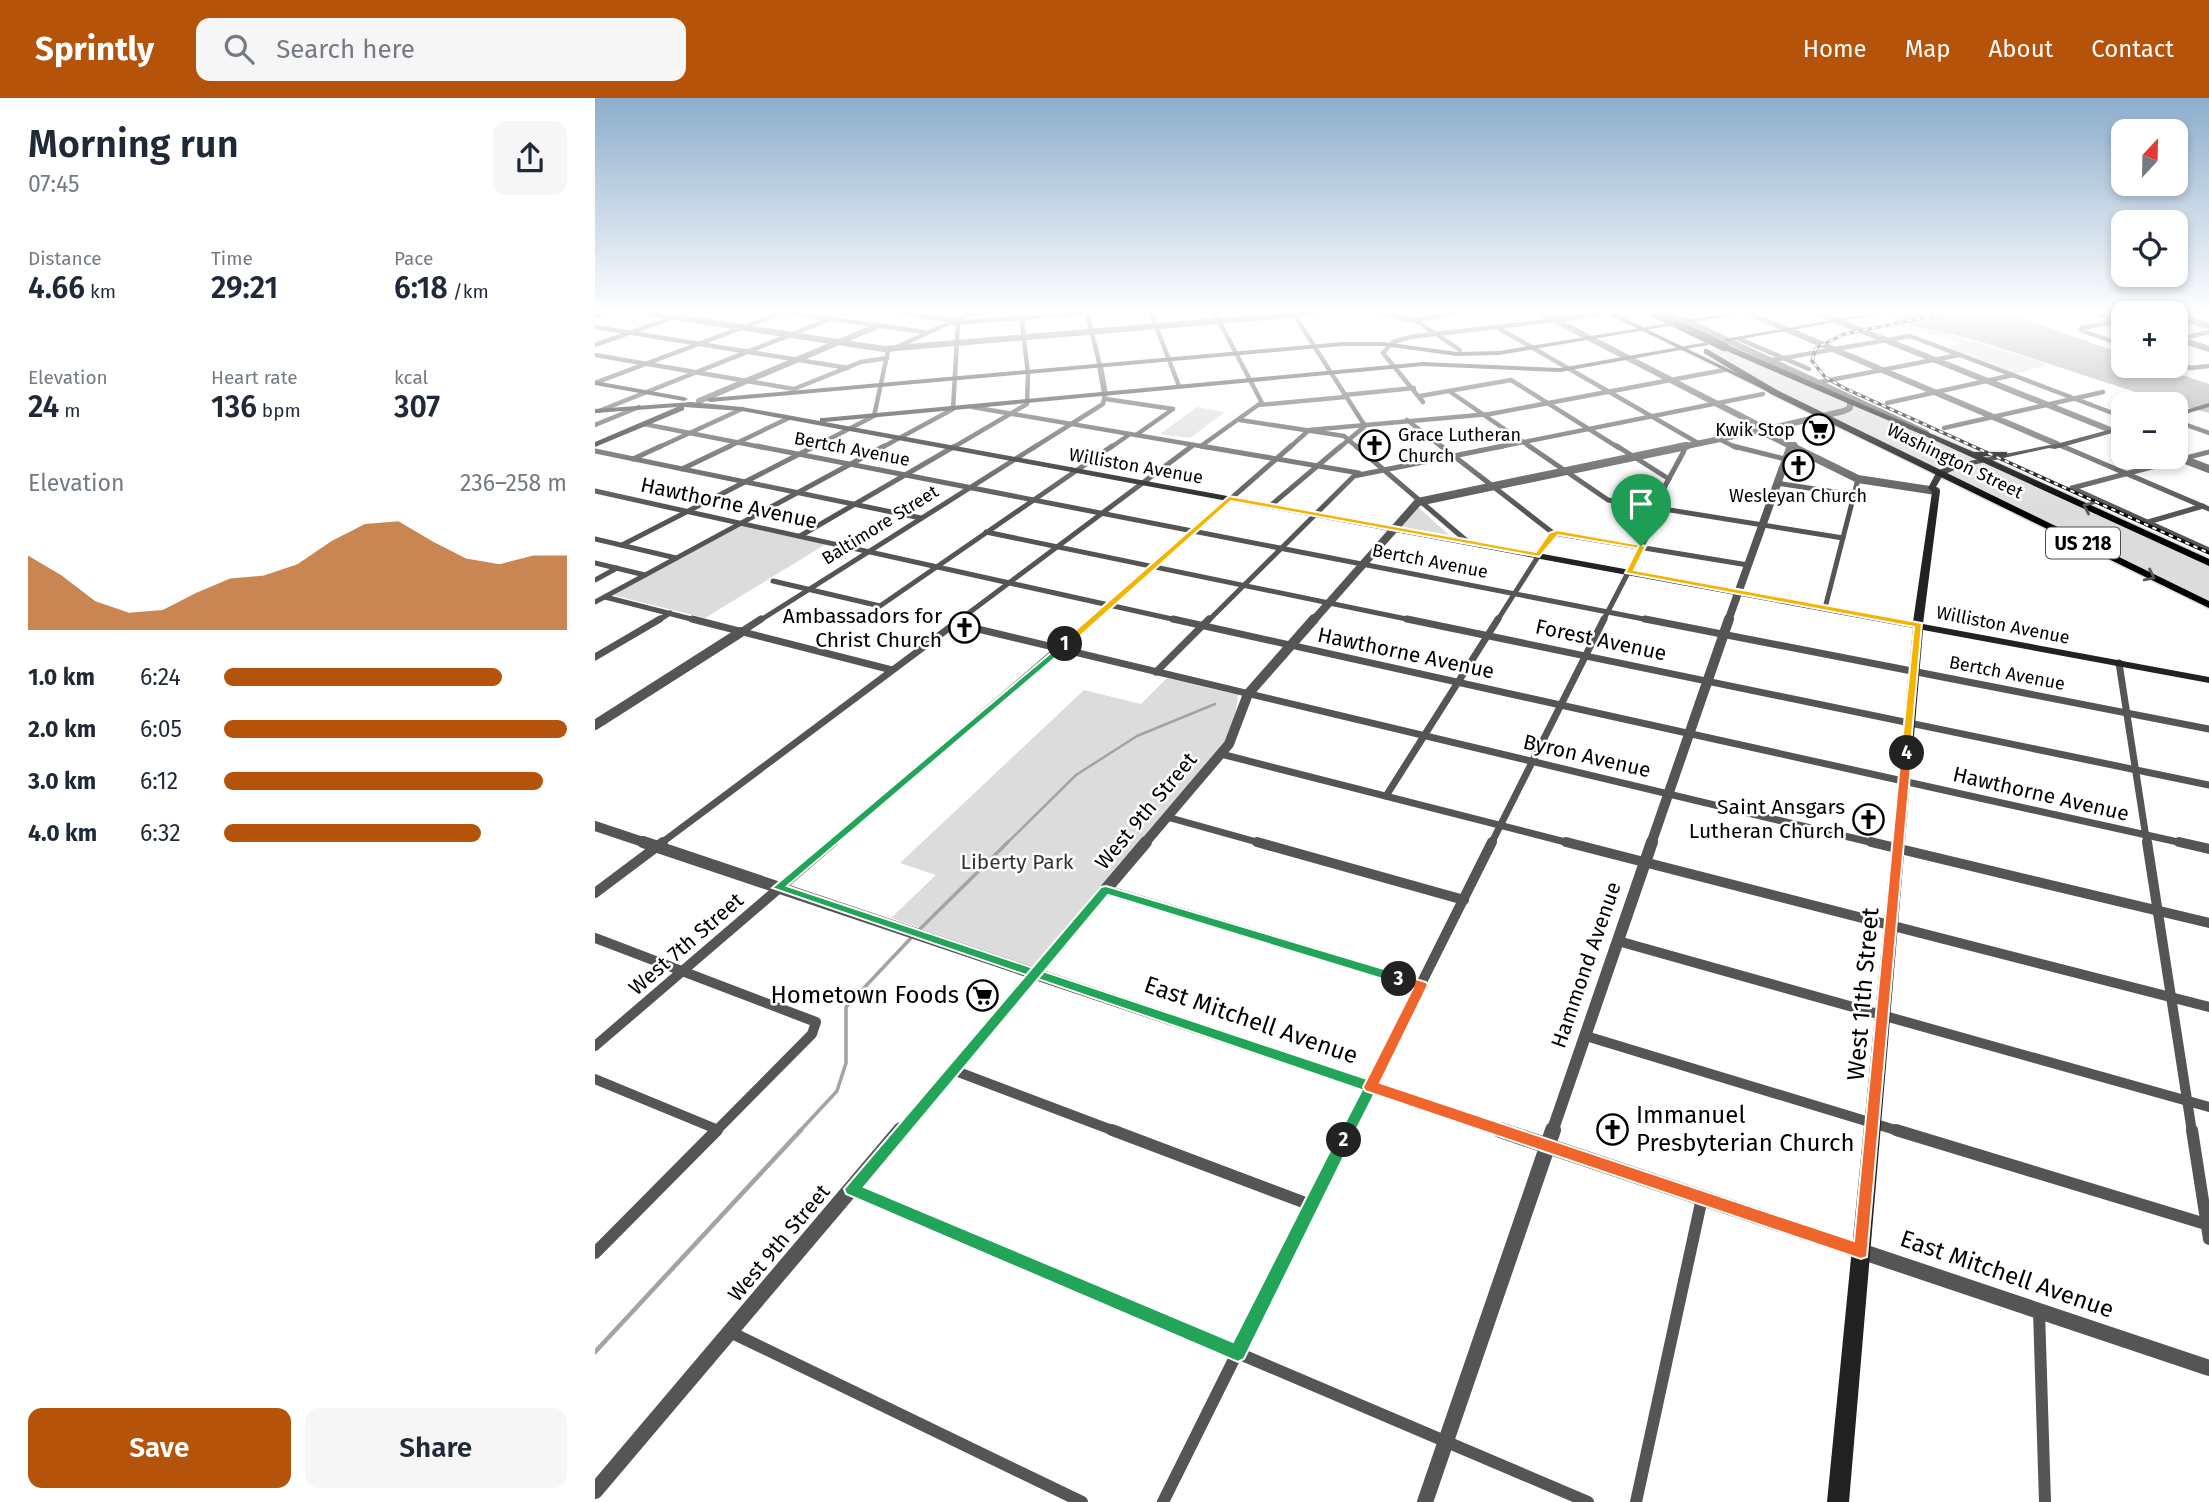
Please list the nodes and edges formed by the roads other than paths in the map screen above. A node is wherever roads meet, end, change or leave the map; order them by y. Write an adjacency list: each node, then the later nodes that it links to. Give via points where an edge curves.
1 (678, 379): 37 (street)
2 (732, 379): 28 (street)
3 (752, 379): 28 (street)
4 (825, 379): 28 (street, via 791,389)
5 (882, 379): 32 (street)
6 (954, 379): 7 (main road); 32 (main road); 60 (street)
7 (959, 379)
8 (1028, 379): 46 (street)
9 (1102, 379): 41 (street)
10 (1176, 379): 33 (street)
11 (1269, 379): 26 (main road)
12 (1334, 379): 42 (street)
13 (1405, 379): 34 (street)
14 (1586, 379): 36 (street)
15 (1665, 379): 27 (street)
16 (1676, 379): 27 (street)
17 (1740, 379): 40 (main road, Washington Street)
18 (1747, 379): 40 (highway, US 218)
19 (1801, 379): 47 (highway, US 218)
20 (1812, 379): 30 (street, Washington Street)
21 (1838, 379): 30 (street)
22 (1903, 379): 38 (street)
23 (1981, 379): 29 (street)
24 (1998, 379): 29 (street)
25 (2022, 379): 45 (street)
26 (1252, 380): 33 (main road); 54 (street, via 1262,402)
27 (1668, 380): 36 (street); 52 (street)
28 (746, 381): 48 (street)
29 (1987, 381): 38 (street); 55 (street)
30 (1820, 382): 88 (street, Washington Street)
31 (595, 383): 37 (main road)
32 (881, 385): 44 (main road); 68 (street)
33 (1179, 386): 41 (main road)
34 (1414, 388): 42 (street); 43 (street)
35 (1449, 391): 43 (street); 50 (street, via 1511,380); 67 (street)
36 (1608, 391): 50 (street); 69 (street)
37 (646, 392): 48 (main road); 62 (street)
38 (1935, 392): 51 (street); 71 (street)
39 (2103, 392): 45 (street)
40 (1768, 393): 52 (street); 70 (highway, Washington Street / US 218)
41 (1105, 396): 46 (main road); 77 (street, Baltimore Street); 90 (street, via 1173,410)
42 (1344, 396): 54 (street); 75 (street)
43 (1420, 396): 49 (street)
44 (737, 397): 48 (main road); 57 (main road, via 718,401)
45 (2074, 398): 55 (street); 64 (street)
46 (1029, 401): 59 (main road); 66 (street)
47 (1850, 401): 70 (street, West 9th Street, via 1849,410); 88 (highway, US 218)
48 (695, 402): 53 (main road); 57 (main road, Williston Avenue); 58 (main road); 65 (main road)
49 (1423, 402)
50 (1546, 403): 67 (street); 81 (street)
51 (1887, 403)
52 (1713, 404): 69 (street); 84 (street)
53 (664, 405): 58 (main road); 65 (main road, via 677,407)
54 (1258, 405): 73 (street)
55 (2047, 405): 71 (street); 85 (street)
56 (2209, 405): 63 (main road)
57 (718, 406): 61 (main road, Williston Avenue)
58 (639, 407): 62 (main road); 78 (street)
59 (972, 407): 60 (main road); 66 (street)
60 (953, 409): 68 (main road); 91 (street)
61 (742, 410): 72 (main road, Williston Avenue); 87 (street)
62 (597, 411)
63 (2188, 411)
64 (2111, 412)
65 (668, 414): 76 (main road)
66 (1010, 414): 77 (street); 103 (street)
67 (1483, 415): 74 (street); 95 (street)
68 (874, 416): 72 (main road); 82 (street)
69 (1651, 416): 81 (street); 96 (street)
70 (1822, 416): 84 (street, West 9th Street); 125 (highway, Washington Street / US 218)
71 (1994, 417): 80 (street); 97 (street)
72 (789, 418): 82 (main road, Williston Avenue); 94 (street)
73 (1240, 420): 83 (street); 99 (street)
74 (1407, 420): 75 (street); 108 (street)
75 (1363, 423): 83 (street); 93 (street)
76 (644, 424): 87 (street, Bertch Avenue); 102 (main road)
77 (1071, 424): 90 (street); 112 (street, Baltimore Street)
78 (595, 425)
79 (2188, 426): 89 (street)
80 (1944, 428)
81 (1587, 429): 95 (street); 109 (street)
82 (849, 430): 91 (main road, Williston Avenue); 106 (street)
83 (1308, 430): 93 (street); 113 (street, West 7th Street)
84 (1761, 430): 92 (street, West 9th Street); 101 (street)
85 (2111, 430)
86 (2111, 430): 97 (main road)
87 (690, 433): 94 (street, Bertch Avenue); 111 (street)
88 (1926, 433): 104 (highway, Washington Street / US 218)
89 (2209, 433)
90 (1133, 435): 98 (street); 123 (street)
91 (899, 438): 103 (main road, Williston Avenue); 117 (street)
92 (1719, 439): 96 (street, West 9th Street); 114 (street, via 1741,450)
93 (1349, 440): 118 (street); 122 (street)
94 (737, 442): 106 (street, Bertch Avenue); 119 (street)
95 (1523, 442): 108 (street); 124 (street)
96 (1699, 443): 100 (street, West 9th Street)
97 (2057, 444): 107 (main road); 115 (main road); 127 (street)
98 (1193, 445): 99 (street); 133 (street)
99 (1201, 446): 113 (street)
100 (1679, 446): 109 (street, West 9th Street); 129 (street, via 1684,452)
101 (1794, 446): 114 (street, Hammond Avenue); 130 (street)
102 (595, 448): 111 (street)
103 (952, 448): 112 (main road, Williston Avenue); 128 (street)
104 (1960, 448): 107 (highway); 115 (highway, Washington Street / US 218)
105 (2209, 452): 110 (street)
106 (800, 454): 117 (street, Bertch Avenue); 132 (street)
107 (2004, 454): 115 (main road)
108 (1455, 456): 122 (street); 135 (street)
109 (1630, 456): 124 (street, West 9th Street); 129 (street)
110 (2188, 456)
111 (633, 459): 119 (street)
112 (1014, 459): 123 (main road, Williston Avenue); 136 (street, Baltimore Street)
113 (1276, 459): 118 (street); 141 (street, West 7th Street)
114 (1785, 459): 134 (street, Hammond Avenue)
115 (1987, 461): 125 (main road); 131 (main road); 174 (highway, Washington Street / US 218, one-way to 115)
116 (2188, 461): 121 (street)
117 (851, 464): 128 (street, Bertch Avenue); 139 (street)
118 (1316, 466): 126 (street); 145 (street)
119 (682, 469): 132 (street)
120 (2142, 469): 127 (street)
121 (2209, 469)
122 (1384, 470): 126 (street); 143 (street)
123 (1077, 471): 133 (main road, Williston Avenue); 142 (street)
124 (1565, 471): 135 (street, West 9th Street); 147 (street, via 1608,500)
125 (1940, 473): 131 (highway, Washington Street / US 218); 138 (main road, West 11th Street, via 1933,488)
126 (1366, 474): 151 (street, via 1354,476)
127 (2126, 474): 146 (street); 154 (street, via 2072,488)
128 (905, 475): 136 (street, Bertch Avenue); 144 (street)
129 (1669, 479): 147 (street)
130 (1858, 479): 138 (street); 140 (street)
131 (1951, 479): 138 (main road); 192 (highway, Washington Street / US 218, one-way to 192)
132 (746, 482): 139 (street); 149 (street)
133 (1143, 483): 141 (main road, Williston Avenue); 150 (street)
134 (1777, 483): 140 (street); 155 (street, Hammond Avenue)
135 (1494, 486): 143 (street, West 9th Street); 159 (street)
136 (970, 487): 142 (street, Bertch Avenue); 152 (street, Baltimore Street)
137 (595, 491): 149 (street, Hawthorne Avenue)
138 (1936, 491): 197 (main road, West 11th Street)
139 (798, 493): 144 (street); 153 (street)
140 (1854, 495): 161 (street)
141 (1229, 499): 145 (main road, Williston Avenue); 157 (street, West 7th Street)
142 (1034, 500): 150 (street, Bertch Avenue); 158 (street)
143 (1421, 502): 156 (street, West 9th Street); 163 (street)
144 (855, 505): 152 (street); 160 (street)
145 (1271, 506): 151 (main road, Williston Avenue)
146 (2207, 507): 154 (street)
147 (1653, 508): 148 (street)
148 (1661, 509): 155 (street); 166 (street)
149 (688, 512): 153 (street, Hawthorne Avenue); 164 (street)
150 (1100, 513): 157 (street, Bertch Avenue); 165 (street)
151 (1313, 514): 156 (main road, Williston Avenue); 167 (street)
152 (921, 518): 169 (street, Baltimore Street)
153 (741, 523): 160 (street, Hawthorne Avenue); 171 (street)
154 (2148, 523): 168 (street)
155 (1761, 525): 161 (street); 175 (street, Hammond Avenue)
156 (1392, 528): 163 (main road, Williston Avenue); 173 (street, West 9th Street)
157 (1192, 531): 167 (street, Bertch Avenue); 176 (street, West 7th Street)
158 (986, 533): 165 (street, Forest Avenue); 177 (street)
159 (1553, 533): 166 (street); 170 (street)
160 (800, 536): 169 (street, Hawthorne Avenue)
161 (1843, 538): 193 (street)
162 (597, 541): 164 (street)
163 (1468, 542): 170 (main road, Williston Avenue)
164 (622, 545): 171 (street)
165 (1059, 546): 176 (street, Forest Avenue); 183 (street)
166 (1641, 546): 175 (street); 179 (street)
167 (1279, 548): 173 (street, Bertch Avenue); 184 (street)
168 (2209, 550)
169 (869, 552): 177 (street, Hawthorne Avenue); 185 (street, Baltimore Street)
170 (1539, 555): 179 (main road, Williston Avenue); 187 (street)
171 (676, 558): 180 (street)
172 (595, 563): 178 (street)
173 (1362, 563): 187 (street, Bertch Avenue); 190 (street, West 9th Street)
174 (2209, 563)
175 (1748, 565): 186 (street, Hammond Avenue)
176 (1155, 566): 184 (street, Forest Avenue); 191 (street, West 7th Street)
177 (936, 567): 183 (street, Hawthorne Avenue); 185 (street, via 880,606)
178 (617, 568): 180 (street); 181 (street)
179 (1629, 571): 186 (main road, Williston Avenue); 194 (street)
180 (645, 575): 188 (street)
181 (595, 580)
182 (773, 581): 185 (street)
183 (1010, 583): 191 (street, Hawthorne Avenue); 196 (street)
184 (1245, 584): 190 (street, Forest Avenue); 198 (street)
185 (808, 590): 199 (street, Baltimore Street)
186 (1739, 592): 193 (main road, Williston Avenue); 200 (street, Hammond Avenue)
187 (1514, 593): 194 (street, Bertch Avenue); 201 (street)
188 (605, 597): 189 (street); 195 (street)
189 (595, 602)
190 (1328, 602): 201 (street, Forest Avenue); 202 (street, West 9th Street)
191 (1110, 605): 198 (street, Hawthorne Avenue); 203 (street, West 7th Street)
192 (2209, 605)
193 (1825, 608): 197 (main road, Williston Avenue)
194 (1608, 611): 200 (street, Bertch Avenue); 204 (street)
195 (670, 613): 199 (street); 205 (street)
196 (957, 624): 203 (street, Byron Avenue); 207 (street)
197 (1918, 625): 206 (main road, Williston Avenue); 209 (main road, West 11th Street)
198 (1204, 626): 202 (street, Hawthorne Avenue); 208 (street)
199 (741, 632): 207 (street); 217 (street, Baltimore Street)
200 (1724, 633): 209 (street, Bertch Avenue); 211 (street, Hammond Avenue)
201 (1488, 635): 204 (street, Forest Avenue); 212 (street)
202 (1290, 646): 212 (street, Hawthorne Avenue); 213 (street, West 9th Street)
203 (1060, 648): 208 (street, Byron Avenue); 236 (street, West 7th Street)
204 (1585, 655): 211 (street, Forest Avenue); 214 (street)
205 (595, 657)
206 (2119, 663): 210 (main road, Williston Avenue); 215 (street)
207 (892, 670): 232 (street)
208 (1156, 672): 213 (street, Byron Avenue)
209 (1915, 672): 215 (street, Bertch Avenue); 216 (main road, West 11th Street)
210 (2209, 680)
211 (1708, 681): 216 (street, Forest Avenue); 219 (street, Hammond Avenue)
212 (1458, 682): 214 (street, Hawthorne Avenue); 220 (street)
213 (1248, 694): 220 (street, Byron Avenue); 221 (street, West 9th Street, via 1240,709 1238,732)
214 (1560, 705): 219 (street, Hawthorne Avenue); 222 (street)
215 (2127, 713): 218 (street, Bertch Avenue); 223 (street)
216 (1910, 722): 223 (street, Forest Avenue); 224 (main road, West 11th Street)
217 (595, 724)
218 (2209, 729)
219 (1690, 733): 224 (street, Hawthorne Avenue); 226 (street, Hammond Avenue)
220 (1424, 735): 222 (street, Byron Avenue); 227 (street)
221 (1221, 754): 227 (street); 228 (street, West 9th Street)
222 (1533, 761): 226 (street, Byron Avenue); 229 (street)
223 (2136, 770): 225 (street, Forest Avenue); 231 (street)
224 (1904, 781): 231 (street, Hawthorne Avenue); 233 (main road, West 11th Street)
225 (2209, 785)
226 (1669, 794): 233 (street, Byron Avenue); 235 (street, Hammond Avenue)
227 (1386, 796): 229 (street)
228 (1167, 817): 237 (street, West 9th Street); 239 (street)
229 (1501, 825): 235 (street); 239 (street)
230 (595, 826): 232 (street, East Mitchell Avenue)
231 (2146, 835): 234 (street, Hawthorne Avenue); 240 (street)
232 (657, 847): 236 (street, East Mitchell Avenue); 238 (street)
233 (1898, 848): 240 (street, Byron Avenue); 242 (main road, West 11th Street)
234 (2209, 849)
235 (1646, 862): 242 (street); 244 (street, Hammond Avenue)
236 (778, 888): 245 (street, West 7th Street); 246 (street, East Mitchell Avenue)
237 (1106, 890): 246 (street, West 9th Street); 247 (street)
238 (595, 893)
239 (1464, 900): 247 (street)
240 (2158, 910): 241 (street, Byron Avenue); 248 (street)
241 (2209, 923)
242 (1892, 925): 248 (street); 250 (main road, West 11th Street)
243 (595, 938): 245 (street)
244 (1618, 942): 250 (street); 251 (street, Hammond Avenue)
245 (682, 971): 252 (street, West 7th Street); 259 (street, via 816,1023 812,1034)
246 (1035, 974): 253 (street, West 9th Street); 255 (street, East Mitchell Avenue)
247 (1421, 985): 255 (street)
248 (2171, 997): 249 (street); 256 (street)
249 (2209, 1007)
250 (1883, 1016): 256 (street); 258 (main road, West 11th Street)
251 (1586, 1036): 258 (street); 260 (street, Hammond Avenue)
252 (595, 1046)
253 (953, 1070): 261 (street, West 9th Street); 263 (street)
254 (595, 1079): 259 (street)
255 (1371, 1087): 260 (street, East Mitchell Avenue); 263 (street)
256 (2187, 1101): 257 (street); 264 (street)
257 (2209, 1107)
258 (1874, 1123): 264 (street); 266 (main road, West 11th Street)
259 (716, 1129): 267 (street)
260 (1548, 1146): 262 (street, East Mitchell Avenue); 272 (street, Hammond Avenue)
261 (852, 1189): 269 (street, West 9th Street); 270 (street)
262 (1702, 1198): 266 (street, East Mitchell Avenue); 278 (street)
263 (1311, 1205): 270 (street)
264 (2208, 1225): 265 (street)
265 (2209, 1238)
266 (1861, 1251): 268 (street, East Mitchell Avenue); 279 (main road, West 11th Street)
267 (595, 1252)
268 (2039, 1311): 271 (street, East Mitchell Avenue); 280 (street)
269 (730, 1332): 273 (street, West 9th Street); 274 (street)
270 (1238, 1353): 272 (street); 275 (street)
271 (2209, 1368)
272 (1446, 1441): 276 (street, Hammond Avenue); 277 (street)
273 (595, 1491)
274 (1082, 1502)
275 (1163, 1502)
276 (1425, 1502)
277 (1588, 1502)
278 (1636, 1502)
279 (1839, 1502)
280 (2045, 1502)

